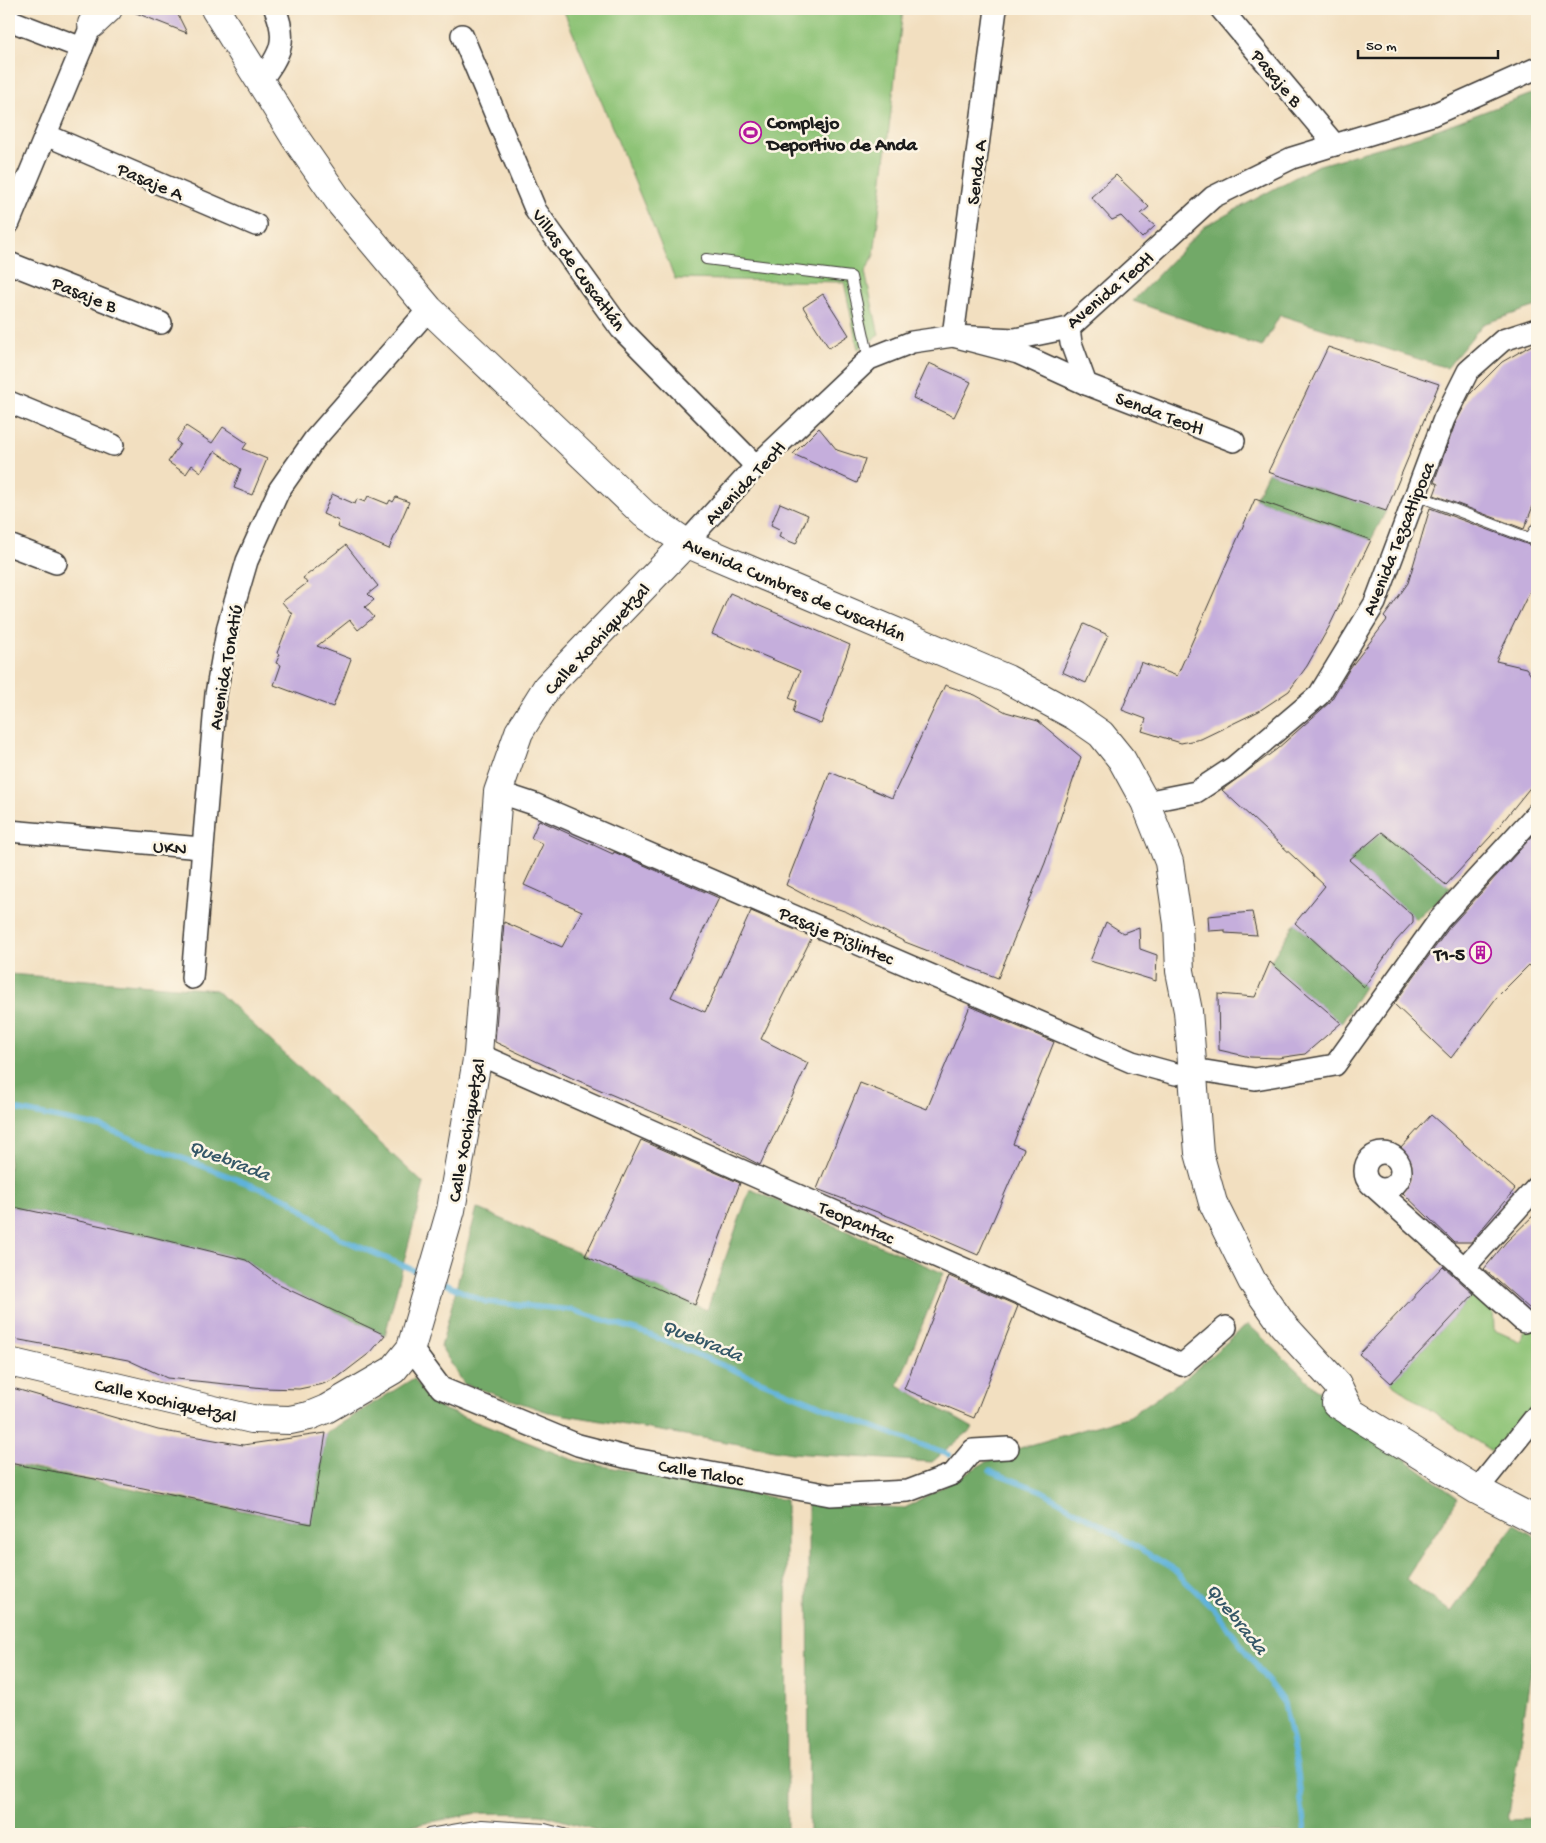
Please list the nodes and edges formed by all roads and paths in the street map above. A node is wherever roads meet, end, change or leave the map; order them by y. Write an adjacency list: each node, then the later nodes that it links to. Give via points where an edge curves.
1 (276, 9): 9 (street, via 283,29 283,42 279,55)
2 (996, 9): 20 (street, Senda A)
3 (1221, 9): 11 (street, Pasaje B)
4 (215, 11): 9 (main road, Avenida Cumbres de Cuscatlán)
5 (9, 20): 6 (street)
6 (95, 22): 10 (street)
7 (462, 35): 26 (street, Villas de Cuscatlán, via 536,211 621,329)
8 (1537, 68): 11 (street, Avenida Teotl, via 1432,115)
9 (260, 82): 16 (main road, Avenida Cumbres de Cuscatlán, via 341,204)
10 (46, 135): 12 (street); 13 (street, Pasaje A)
11 (1335, 145): 18 (street, Avenida Teotl, via 1292,158 1213,197)
12 (9, 223)
13 (256, 225)
14 (706, 258): 21 (lane, via 851,277)
15 (9, 263): 17 (street, Pasaje B)
16 (429, 309): 30 (main road, Avenida Cumbres de Cuscatlán, via 644,514); 37 (street, Avenida Tonatiú, via 314,440 279,490 247,561 228,626 216,694)
17 (161, 323)
18 (1069, 328): 20 (street, Avenida Teotl, via 1015,339); 22 (street)
19 (1537, 329): 27 (street, Avenida Tezcatlipoca, via 1503,340 1468,371 1444,419)
20 (953, 336): 21 (street, Avenida Teotl, via 912,342); 22 (street, Senda Teotl, via 1018,353)
21 (868, 359): 26 (street, Avenida Teotl)
22 (1086, 384): 24 (street, Senda Teotl)
23 (9, 402): 25 (street)
24 (1234, 441)
25 (113, 445)
26 (756, 466): 30 (street, Avenida Teotl)
27 (1416, 495): 29 (lane); 34 (street, Avenida Tezcatlipoca, via 1375,603 1319,695 1234,767 1196,792)
28 (1537, 527): 29 (lane)
29 (1534, 540)
30 (686, 543): 33 (main road, Calle Xochiquetzal, via 547,687 519,732); 34 (main road, Avenida Cumbres de Cuscatlán, via 1007,679 1075,716 1101,734 1122,760)
31 (9, 545): 32 (street)
32 (56, 563)
33 (498, 792): 39 (main road, Calle Xochiquetzal); 40 (street, Pasaje Pizlintec, via 534,804 1132,1062)
34 (1146, 802): 40 (main road, Avenida Cumbres de Cuscatlán, via 1169,862 1178,924 1180,971 1174,1007)
35 (1537, 813): 40 (street, Pasaje Pizlintec, via 1439,920 1336,1065 1255,1079)
36 (9, 831): 37 (street, UKN)
37 (201, 848): 38 (street, UKN)
38 (192, 978)
39 (478, 1054): 45 (street, Teopantac, via 1182,1365); 46 (main road, Calle Xochiquetzal, via 451,1210)
40 (1184, 1072): 50 (main road, Avenida Cumbres de Cuscatlán, via 1186,1163 1200,1213 1238,1290 1270,1334 1325,1396)
41 (1373, 1186): 43 (street)
42 (1537, 1187): 43 (street)
43 (1464, 1268): 44 (street)
44 (1524, 1322)
45 (1226, 1327)
46 (411, 1348): 47 (main road, Calle Xochiquetzal, via 393,1370 326,1409 290,1420 243,1417); 49 (street, Calle Tlaloc, via 441,1388 578,1446 830,1495 908,1491 953,1474 973,1450)
47 (9, 1362)
48 (1537, 1416): 50 (street)
49 (1008, 1448)
50 (1477, 1490): 51 (main road, Avenida Cumbres de Cuscatlán)
51 (1537, 1522)
52 (429, 1834): 53 (lane, via 482,1825 545,1829)
53 (564, 1834)

